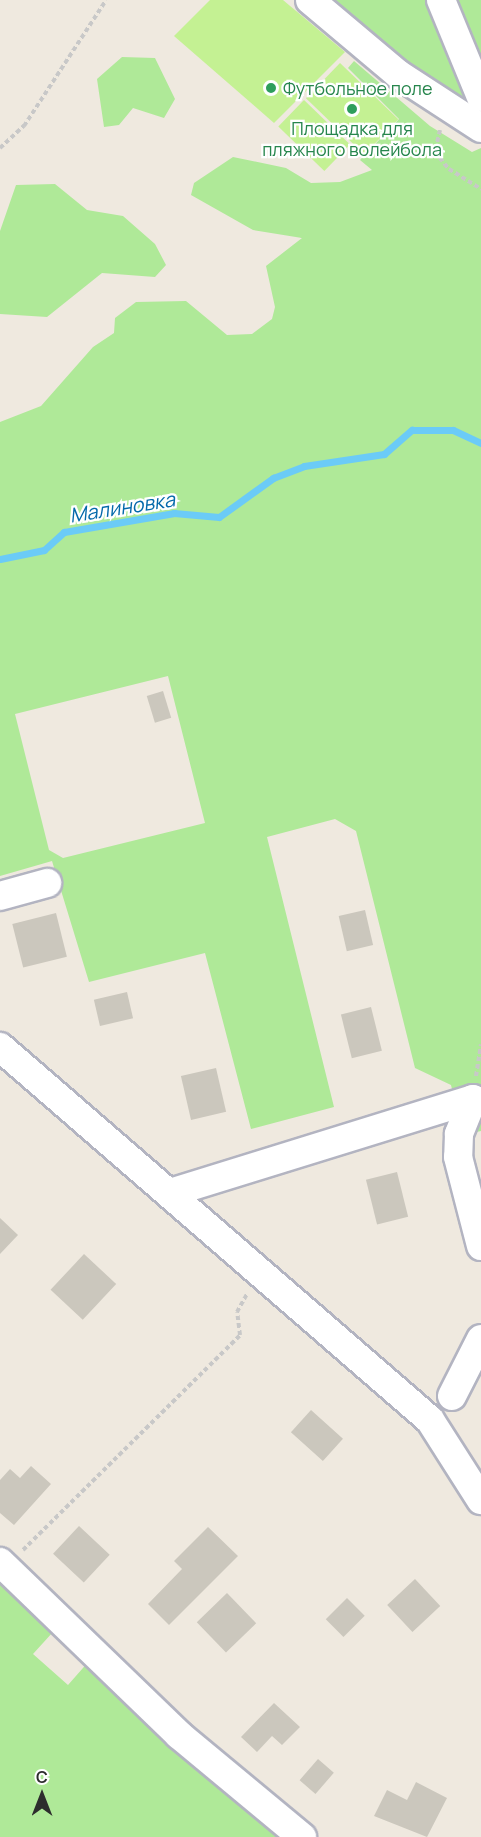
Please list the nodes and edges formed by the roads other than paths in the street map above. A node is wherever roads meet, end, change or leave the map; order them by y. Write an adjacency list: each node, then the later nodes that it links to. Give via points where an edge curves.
1 (310, 0): 4 (street, via 452,112)
2 (441, 0): 3 (street)
3 (481, 97)
4 (481, 128)
5 (46, 883): 6 (street)
6 (0, 896)
7 (0, 1047): 8 (street)
8 (173, 1192): 9 (street, via 473,1099 459,1134 458,1157); 13 (street, via 262,1278)
9 (481, 1246)
10 (481, 1339): 12 (street)
11 (481, 1393): 12 (street)
12 (452, 1396): 13 (street)
13 (430, 1420): 14 (street)
14 (481, 1500)
15 (3, 1565): 16 (street, via 178,1736)
16 (302, 1837)

